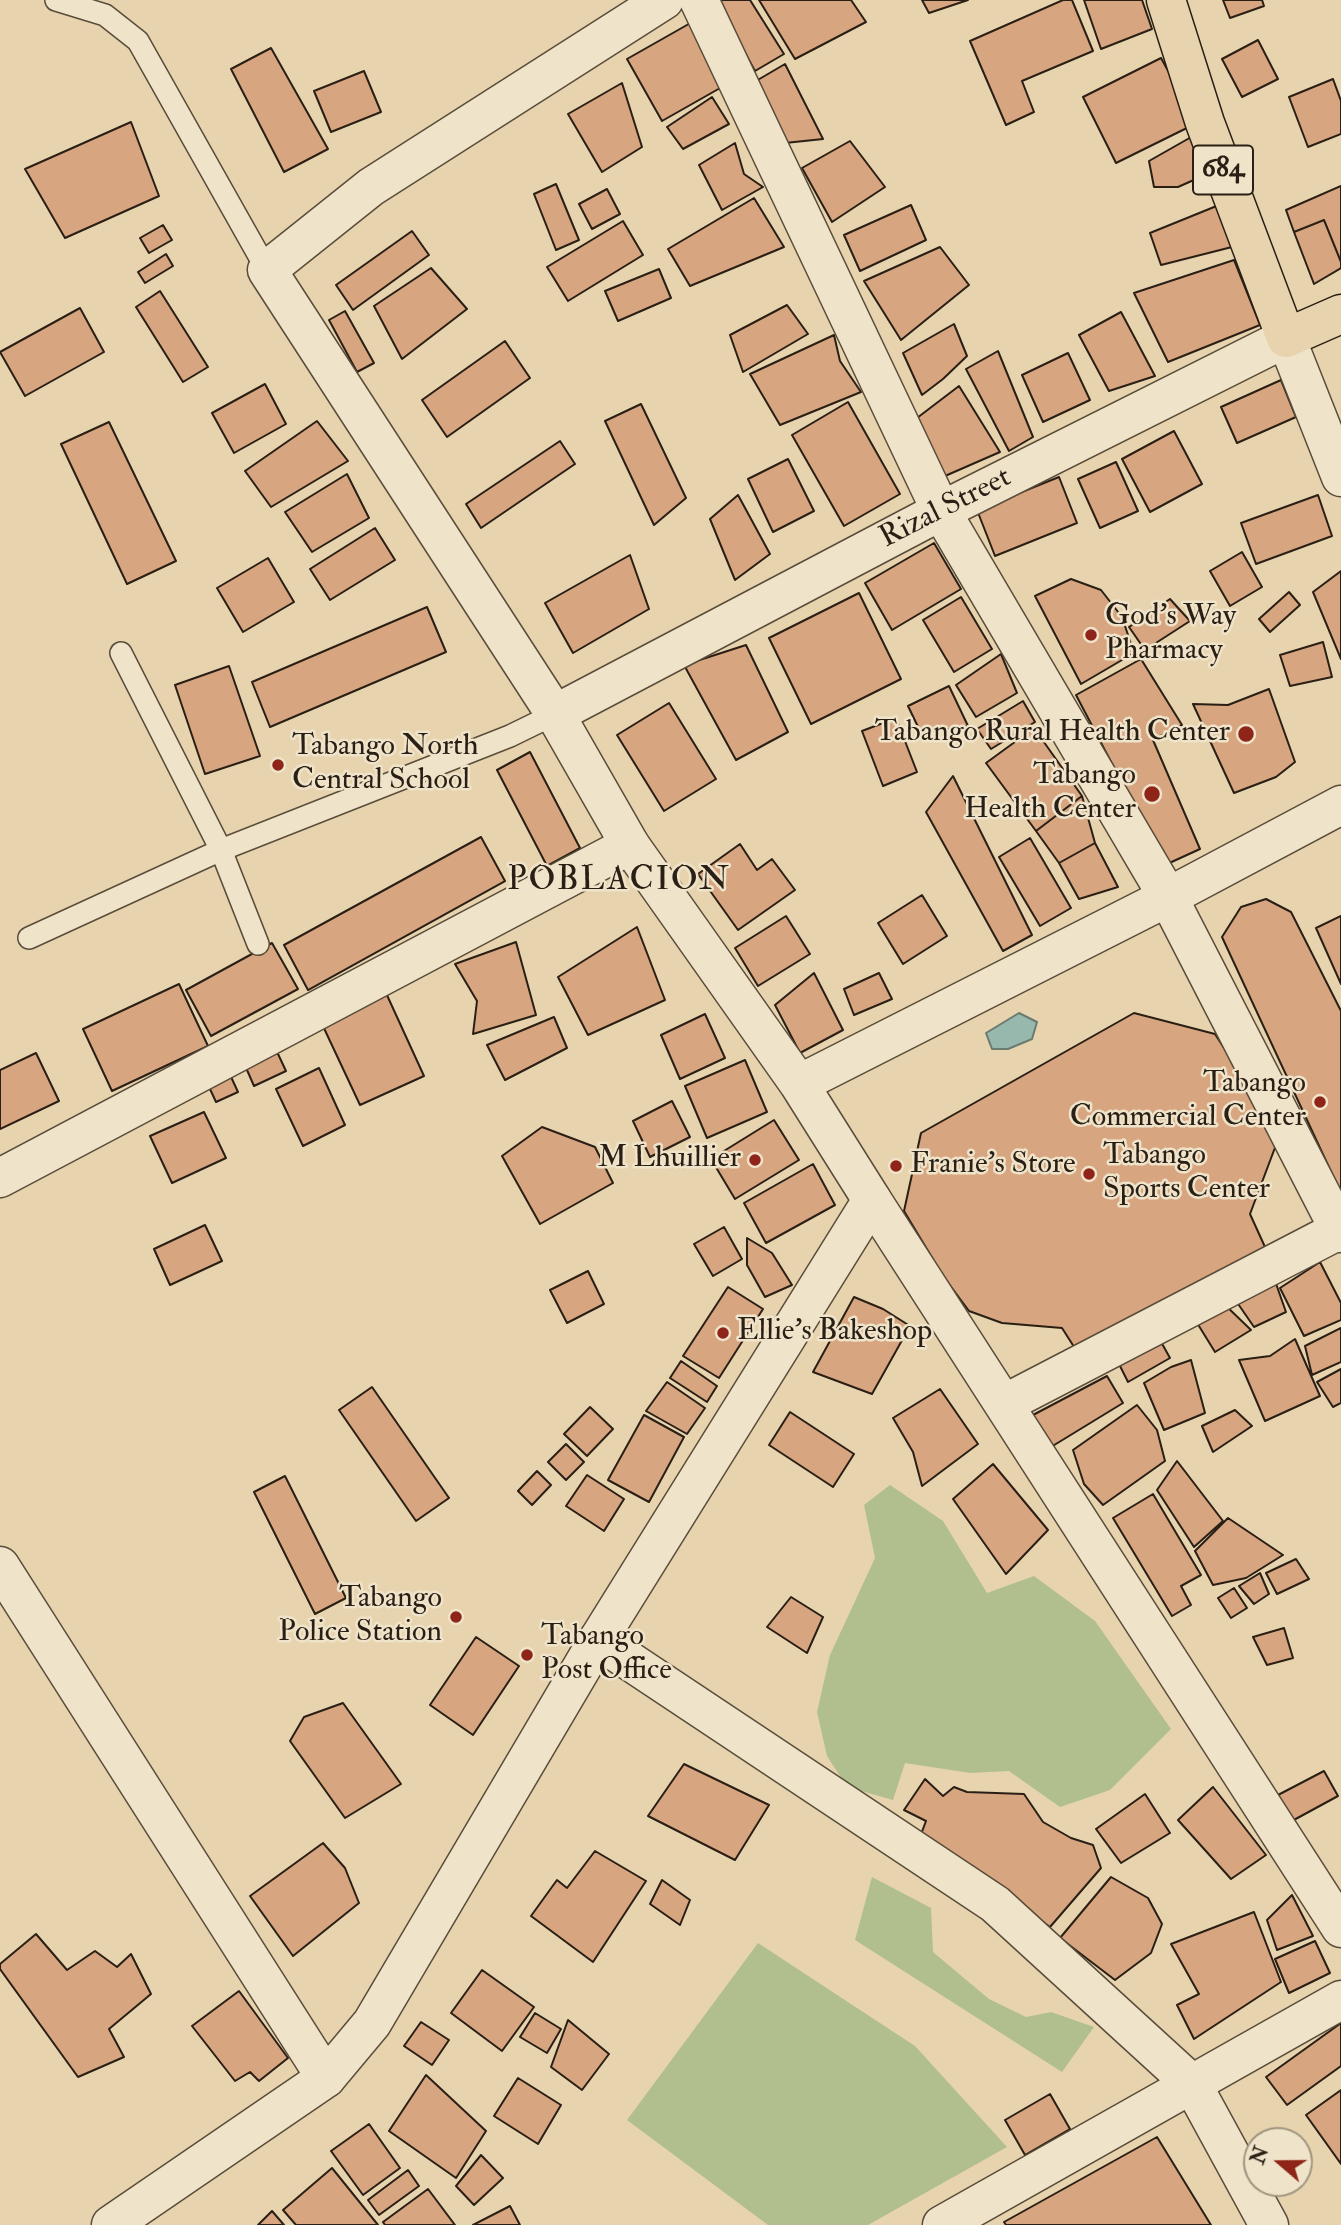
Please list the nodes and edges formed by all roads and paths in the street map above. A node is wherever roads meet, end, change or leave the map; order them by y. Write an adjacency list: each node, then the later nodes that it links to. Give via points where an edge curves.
1 (56, 0): 5 (lane, via 105,15 138,41)
2 (664, 0): 5 (street, via 371,187)
3 (699, 0): 9 (street)
4 (1166, 0): 7 (main road, 684, via 1205,123)
5 (267, 270): 11 (street)
6 (1341, 314): 7 (main road, Rizal Street)
7 (1286, 338): 8 (street); 9 (street, Rizal Street)
8 (1341, 477)
9 (941, 511): 11 (street, Rizal Street); 15 (street)
10 (121, 653): 14 (lane)
11 (555, 714): 13 (street); 14 (lane)
12 (1341, 805): 15 (street)
13 (630, 845): 18 (street); 19 (street)
14 (222, 850): 16 (lane); 17 (lane)
15 (1168, 897): 18 (street); 21 (street)
16 (29, 938)
17 (258, 944)
18 (799, 1084): 20 (street)
19 (0, 1178)
20 (872, 1200): 22 (street); 24 (street)
21 (1340, 1231): 22 (street)
22 (1004, 1404): 25 (street)
23 (0, 1566): 27 (street)
24 (598, 1640): 27 (street, via 372,2024); 28 (street, via 995,1903)
25 (1341, 1928)
26 (1341, 2000): 28 (street)
27 (327, 2078): 29 (street)
28 (1192, 2084): 30 (street); 31 (street)
29 (111, 2225)
30 (942, 2225)
31 (1269, 2225)

